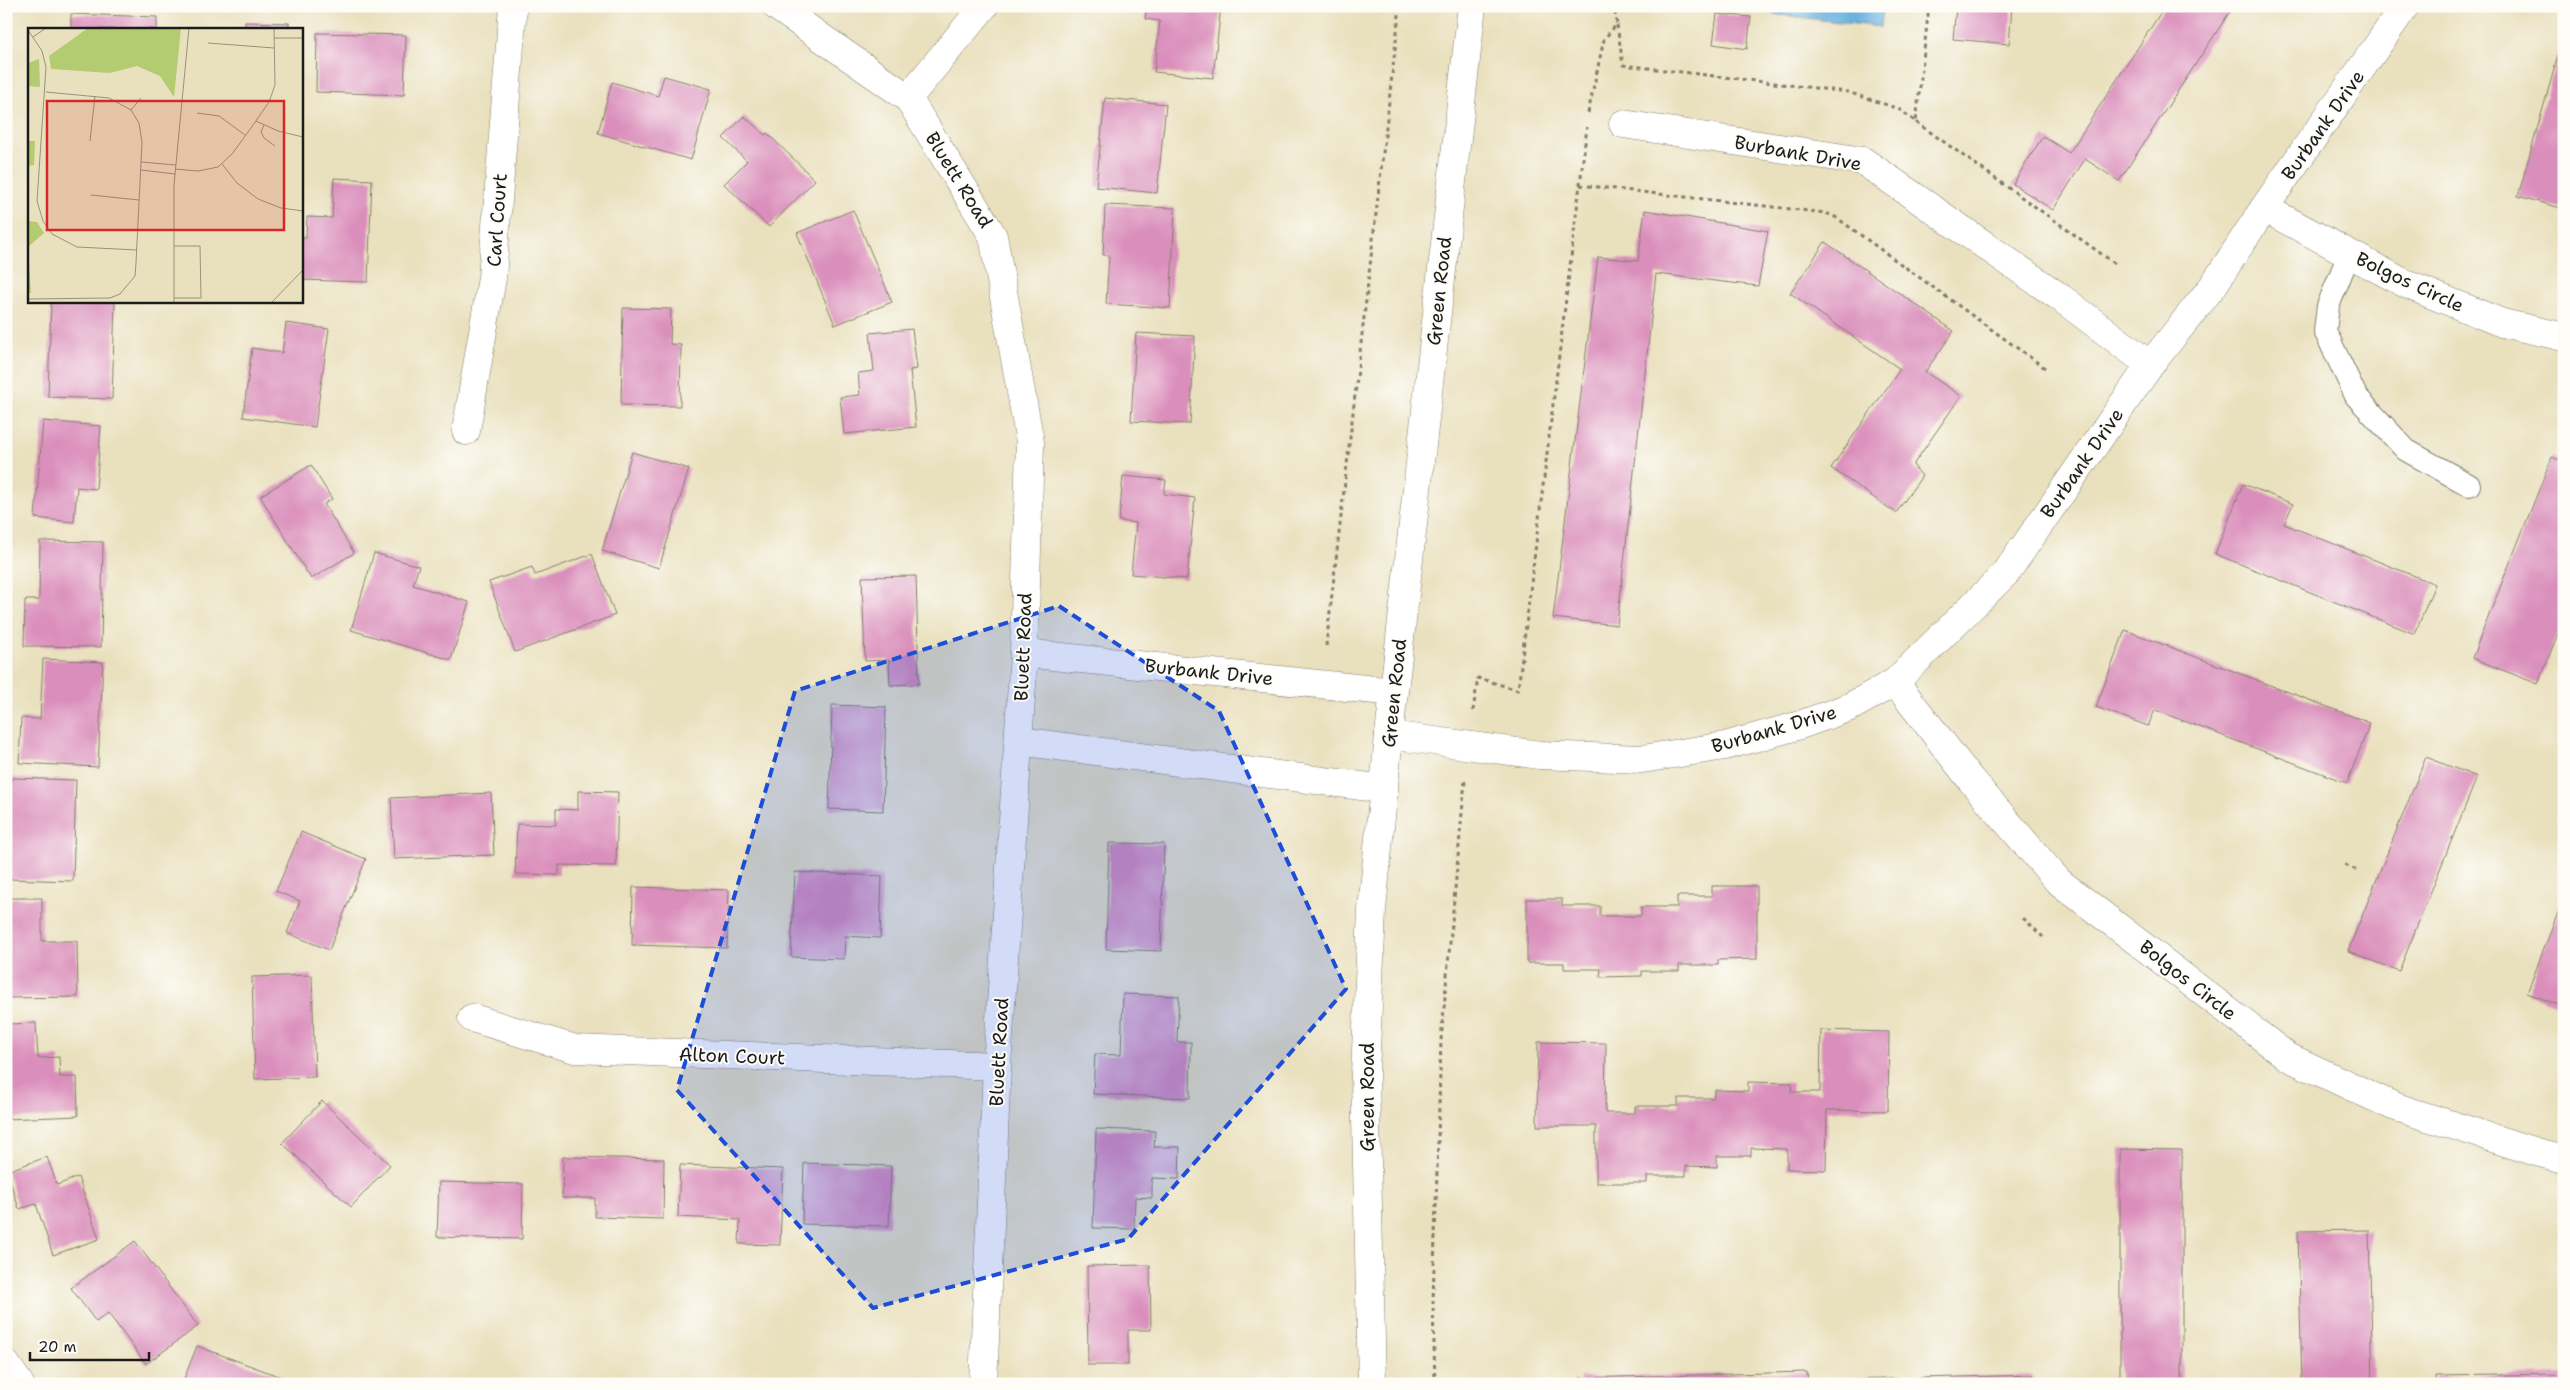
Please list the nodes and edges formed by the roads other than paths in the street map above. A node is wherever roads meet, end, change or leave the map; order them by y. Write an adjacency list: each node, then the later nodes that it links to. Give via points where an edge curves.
1 (513, 6): 12 (street, Carl Court, via 492,278)
2 (776, 6): 6 (street, Bluett Road)
3 (984, 6): 6 (street)
4 (1472, 6): 16 (street, Green Road)
5 (2406, 6): 8 (street, Burbank Drive)
6 (908, 98): 14 (street, Bluett Road, via 993,236 1030,442)
7 (1624, 124): 11 (street, Burbank Drive, via 1863,160 2061,298)
8 (2264, 208): 9 (street, Bolgos Circle); 11 (street, Burbank Drive, via 2213,286)
9 (2349, 254): 10 (street, Bolgos Circle, via 2406,284 2502,323); 13 (lane, via 2328,306 2326,331 2356,396 2406,450)
10 (2564, 337)
11 (2150, 365): 15 (street, Burbank Drive, via 2006,572)
12 (466, 432)
13 (2470, 485)
14 (1024, 653): 16 (street, Burbank Drive); 18 (street, Bluett Road)
15 (1895, 682): 17 (street, Burbank Drive, via 1850,707 1798,726 1725,746 1642,759 1540,755); 22 (street, Bolgos Circle, via 1971,780 2058,880 2288,1057 2393,1106)
16 (1394, 692): 17 (street, Green Road)
17 (1389, 735): 19 (street, Green Road)
18 (1019, 742): 19 (street); 21 (street, Bluett Road)
19 (1384, 789): 26 (street, Green Road, via 1372,910 1365,1075)
20 (472, 1018): 21 (street, Alton Court, via 575,1049)
21 (997, 1066): 25 (street, Bluett Road)
22 (2564, 1158)
23 (6, 1364): 24 (street)
24 (20, 1384)
25 (983, 1384)
26 (1372, 1384)

